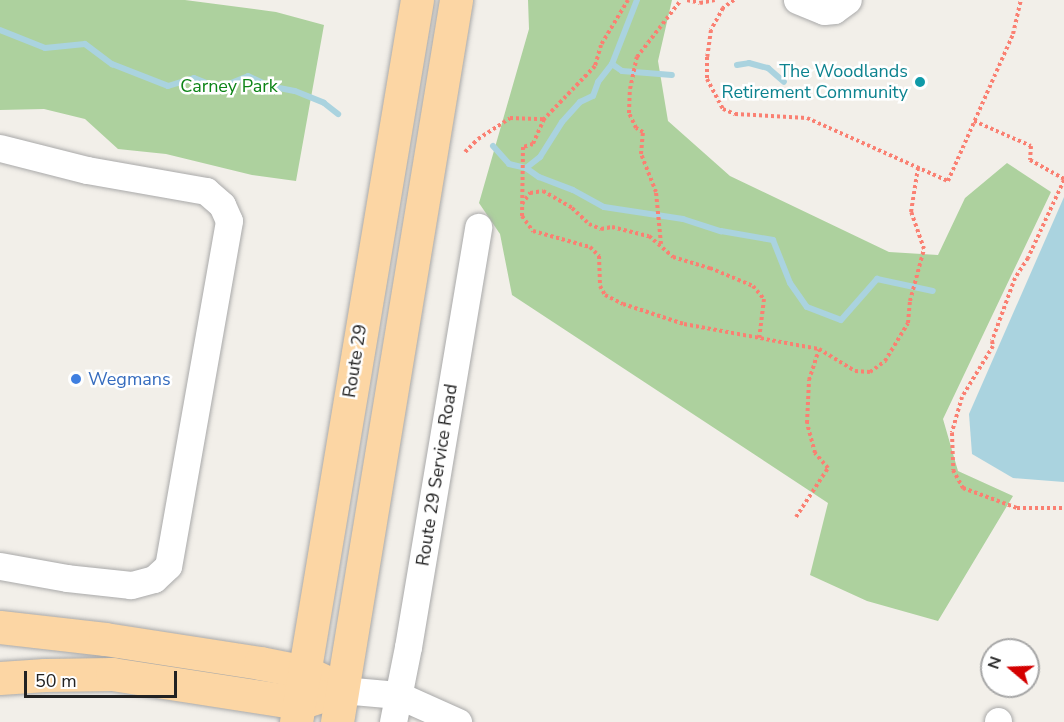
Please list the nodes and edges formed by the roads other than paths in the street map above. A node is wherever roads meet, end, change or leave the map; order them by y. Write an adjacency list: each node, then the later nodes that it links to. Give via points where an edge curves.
1 (417, 0): 12 (main road, Route 29)
2 (456, 0): 10 (main road)
3 (797, 0): 4 (street, via 824,11 834,10)
4 (848, 0)
5 (0, 148): 7 (street, via 87,170 206,191 222,205 229,221 168,566 154,579 131,585)
6 (478, 227): 11 (street, Route 29 Service Road)
7 (0, 566)
8 (0, 627): 12 (main road, via 116,640 260,663)
9 (0, 678): 12 (main road, via 112,674)
10 (342, 690): 11 (street); 12 (main road); 13 (main road)
11 (398, 695): 14 (street, Route 29 Service Road); 15 (street)
12 (300, 699)
13 (337, 722)
14 (393, 722)
15 (458, 722)

